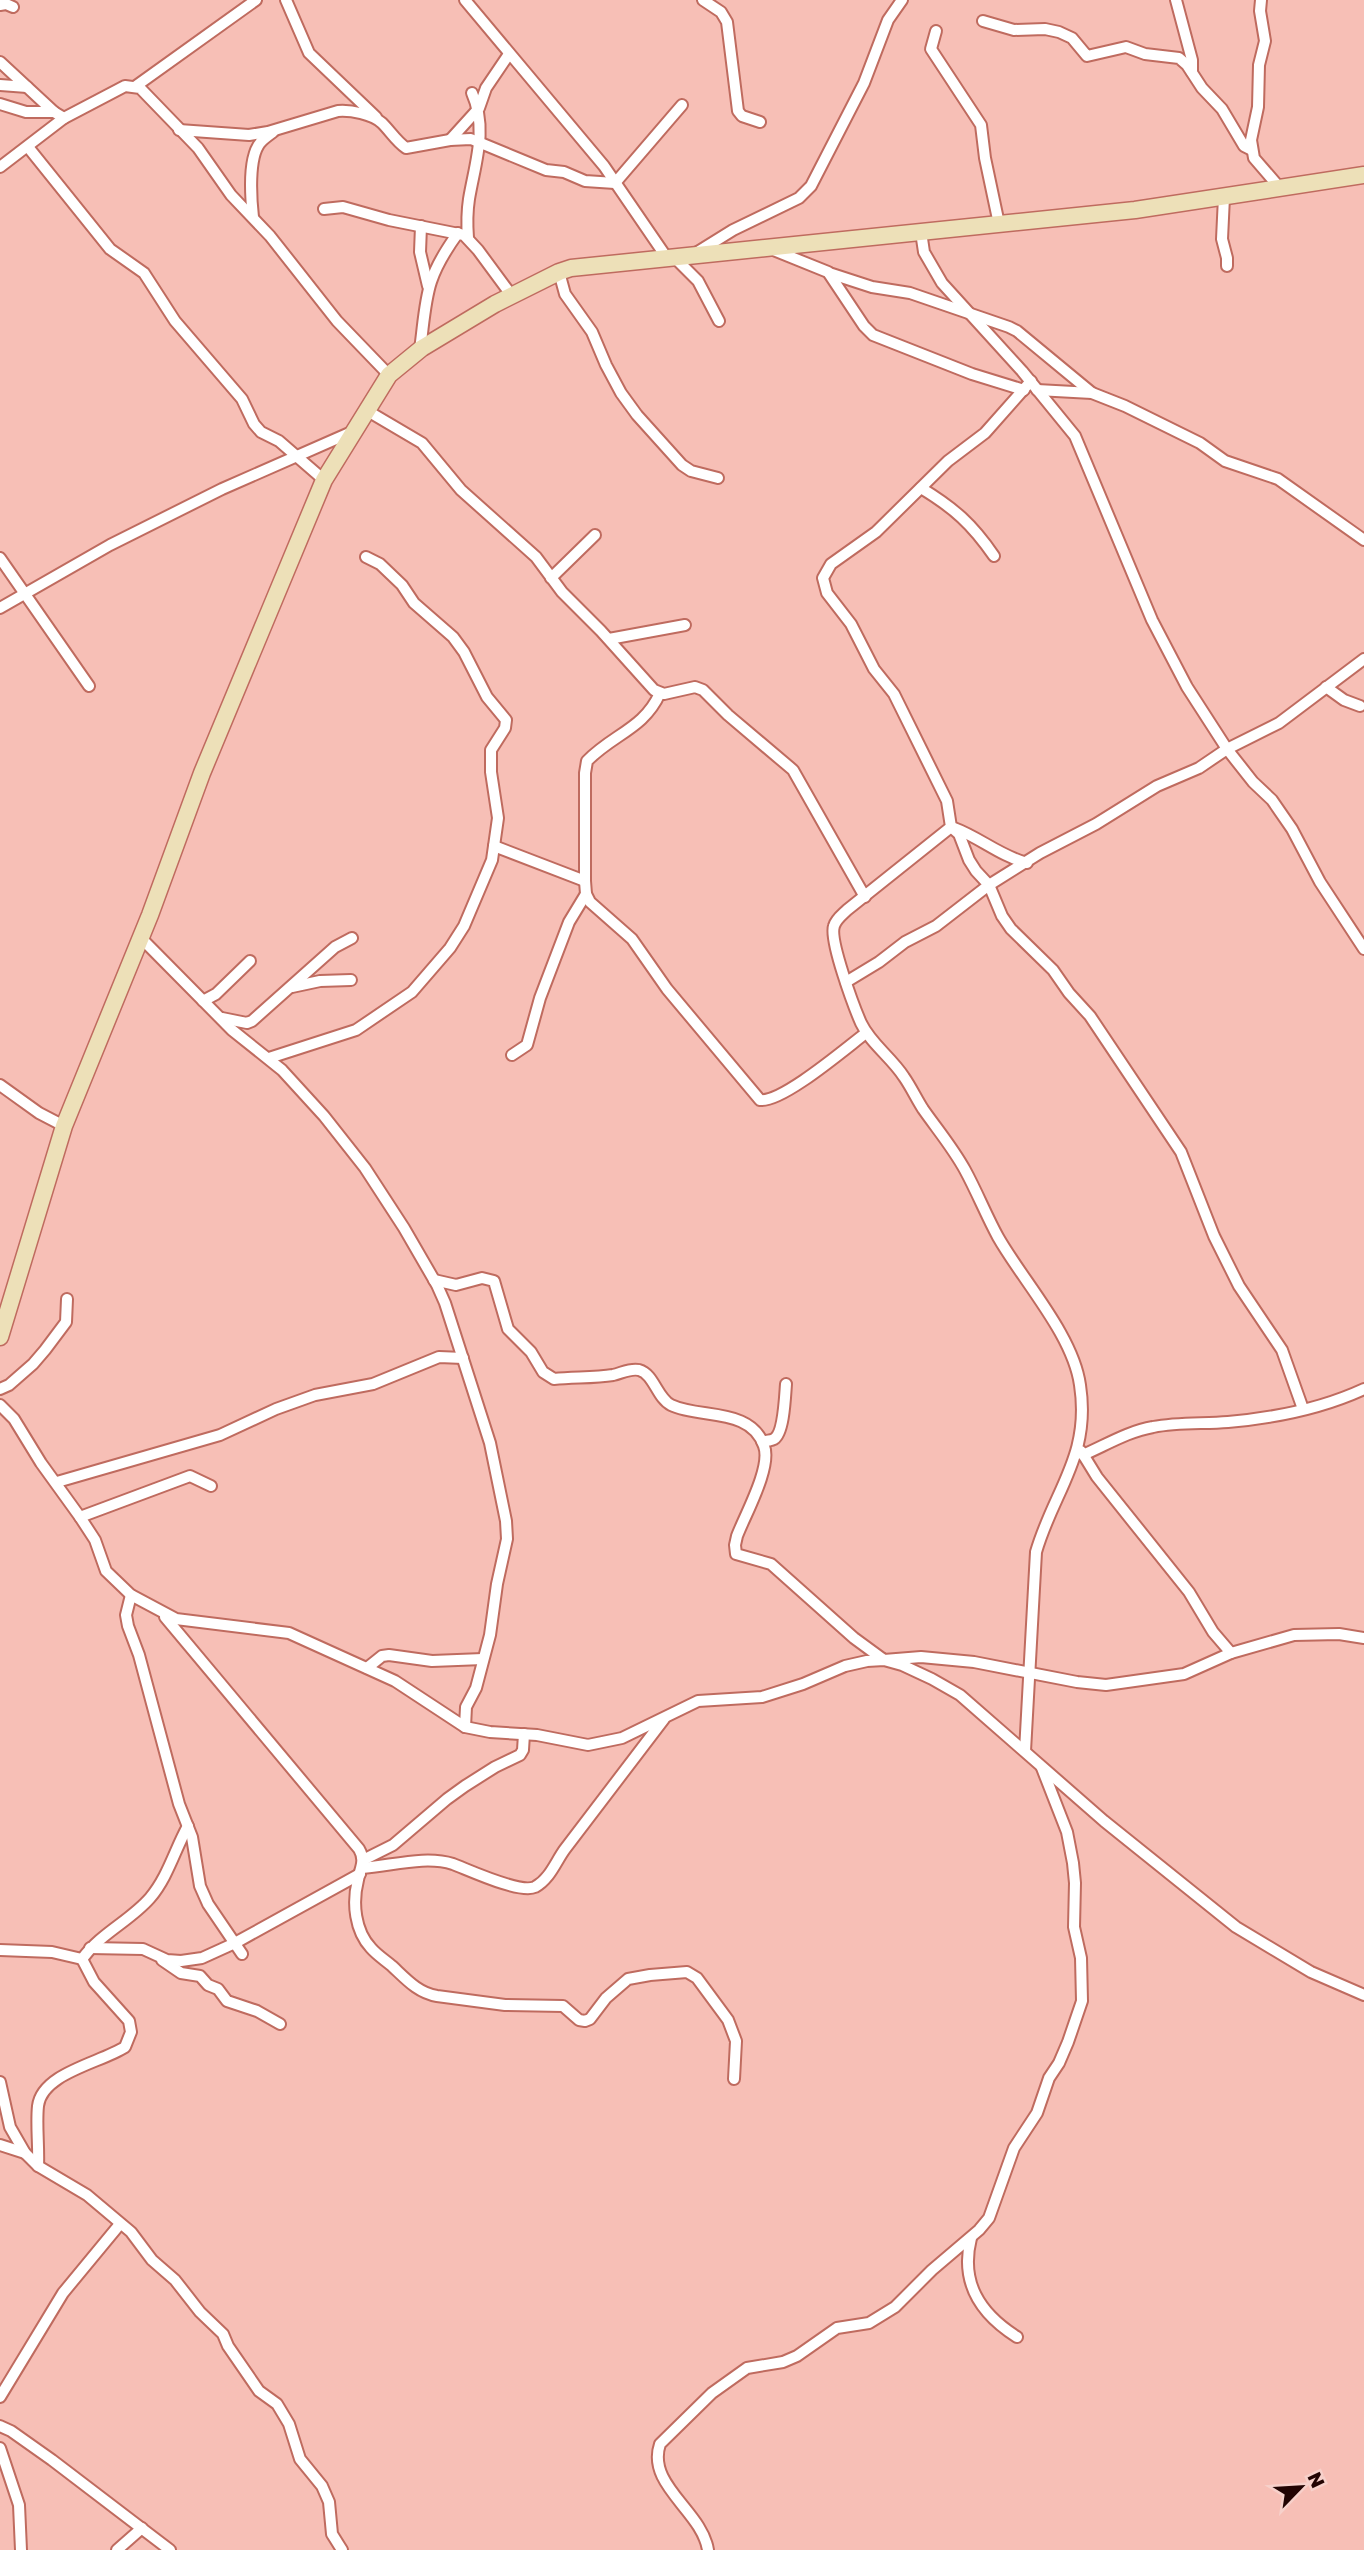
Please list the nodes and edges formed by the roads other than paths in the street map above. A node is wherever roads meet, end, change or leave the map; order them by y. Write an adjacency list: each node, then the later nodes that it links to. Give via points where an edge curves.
1 (256, 0): 16 (street)
2 (286, 0): 22 (street, via 309,53)
3 (465, 0): 12 (street)
4 (703, 0): 26 (street, via 727,22 738,111)
5 (902, 0): 45 (street, via 888,20 864,83 811,186 799,198)
6 (1176, 0): 14 (street)
7 (1261, 0): 32 (street, via 1265,41)
8 (0, 5): 9 (street)
9 (13, 7)
10 (983, 21): 14 (street, via 1014,30 1059,32 1072,38 1087,56 1126,47 1167,55 1179,58)
11 (936, 31): 40 (street, via 931,50 981,125)
12 (509, 54): 21 (street, via 486,88); 35 (street, via 572,125)
13 (2, 67): 17 (street)
14 (1192, 72): 32 (street, via 1244,146)
15 (0, 85): 17 (street)
16 (136, 86): 24 (street, via 125,86); 27 (street)
17 (27, 87): 24 (street)
18 (472, 93): 21 (street)
19 (0, 104): 24 (street)
20 (682, 105): 35 (street)
21 (479, 108): 29 (street); 30 (street)
22 (369, 109): 23 (street); 25 (street)
23 (348, 111): 25 (street); 28 (street)
24 (59, 115): 31 (street)
25 (379, 121): 29 (street, via 406,148)
26 (760, 122)
27 (179, 130): 28 (street, via 249,135); 39 (street)
28 (275, 130): 39 (street, via 258,145 254,157 250,184)
29 (450, 140): 30 (street)
30 (480, 142): 35 (street, via 546,170 585,181); 43 (street)
31 (28, 147): 33 (street); 59 (street, via 110,249 144,273 175,321 242,398 254,424)
32 (1252, 150): 36 (street, via 1260,167)
33 (0, 167)
34 (1364, 175): 36 (street)
35 (615, 183): 45 (street)
36 (1280, 188): 37 (street)
37 (1224, 197): 40 (street); 46 (street, via 1222,239)
38 (324, 209): 41 (street, via 343,207)
39 (253, 217): 54 (street, via 337,321)
40 (999, 224): 42 (street)
41 (421, 226): 43 (street); 49 (street, via 420,252)
42 (921, 232): 44 (street); 51 (street, via 932,268)
43 (463, 235): 49 (street, via 439,259); 50 (street)
44 (769, 248): 45 (street); 48 (street)
45 (678, 257): 47 (street); 52 (street, via 698,281)
46 (1227, 266)
47 (559, 272): 50 (street); 60 (street, via 565,294 592,332 637,415 682,465)
48 (828, 272): 51 (street, via 872,287 910,293); 55 (street, via 869,332 972,374)
49 (429, 288): 53 (street)
50 (512, 296): 53 (street)
51 (971, 315): 55 (street); 56 (street, via 1017,331)
52 (719, 321)
53 (420, 350): 54 (street)
54 (389, 375): 57 (street)
55 (1031, 387): 56 (street); 62 (street); 78 (street, via 1074,436 1152,620)
56 (1092, 393): 64 (street, via 1174,429 1225,461 1278,480)
57 (366, 410): 58 (street); 68 (street, via 422,443 461,490 536,557)
58 (354, 431): 59 (street); 61 (street)
59 (295, 458): 61 (street); 69 (street, via 222,489)
60 (718, 478)
61 (324, 480): 86 (street, via 202,773)
62 (921, 488): 65 (street, via 954,509); 79 (street, via 876,532 831,564 823,582 899,704 947,801)
63 (595, 535): 68 (street)
64 (1364, 540)
65 (994, 556)
66 (366, 557): 80 (street, via 380,564 414,603 453,637 487,697 506,720 491,750 498,818)
67 (0, 558): 69 (street)
68 (551, 578): 72 (street)
69 (23, 593): 70 (street); 74 (street)
70 (0, 608)
71 (685, 625): 72 (street)
72 (609, 639): 76 (street)
73 (1364, 659): 75 (street)
74 (89, 686)
75 (1326, 687): 77 (street); 78 (street, via 1279,723)
76 (660, 693): 82 (street, via 646,716 587,761); 85 (street, via 695,687 703,690 793,769)
77 (1360, 706)
78 (1227, 749): 81 (street); 88 (street, via 1292,829)
79 (951, 827): 81 (street); 83 (street, via 959,834 976,872); 85 (street)
80 (494, 846): 82 (street); 97 (street, via 464,926 412,992 356,1030)
81 (1027, 863): 83 (street)
82 (585, 881): 84 (street)
83 (989, 885): 91 (street, via 936,926); 108 (street, via 1002,916 1090,1016 1181,1152 1239,1286 1282,1350)
84 (586, 894): 95 (street, via 596,909 632,939 667,989 760,1100 767,1101 805,1079); 96 (street, via 569,922 527,1045)
85 (865, 897): 91 (street, via 832,929)
86 (141, 938): 93 (street); 99 (street)
87 (352, 938): 92 (street, via 335,947)
88 (1364, 948)
89 (250, 961): 93 (street)
90 (351, 980): 92 (street)
91 (846, 982): 95 (street)
92 (292, 987): 94 (street, via 247,1023)
93 (203, 1001): 94 (street)
94 (218, 1016): 97 (street)
95 (866, 1033): 111 (street, via 899,1069 954,1153 998,1236 1069,1351 1081,1386)
96 (512, 1055)
97 (269, 1058): 100 (street, via 365,1168)
98 (0, 1085): 99 (street)
99 (64, 1126): 102 (street)
100 (435, 1280): 103 (street); 110 (street, via 456,1286 482,1278 494,1281 508,1328 549,1377 637,1370 645,1373 671,1405 742,1421)
101 (67, 1300): 105 (street, via 66,1322 33,1364)
102 (0, 1337)
103 (463, 1358): 112 (street, via 439,1357 373,1384 315,1395 220,1435); 119 (street, via 490,1443 507,1539)
104 (786, 1384): 110 (street, via 778,1434)
105 (1, 1388): 109 (street)
106 (1364, 1389): 108 (street)
107 (0, 1405): 109 (street)
108 (1303, 1409): 111 (street, via 1231,1422 1149,1427)
109 (14, 1419): 112 (street)
110 (762, 1441): 120 (street, via 765,1463 734,1545 736,1554 771,1564)
111 (1081, 1451): 118 (street); 122 (street, via 1036,1552)
112 (57, 1482): 114 (street)
113 (211, 1486): 114 (street, via 190,1476)
114 (80, 1517): 115 (street, via 106,1571)
115 (131, 1595): 116 (street); 128 (street, via 128,1626)
116 (161, 1612): 121 (street, via 176,1619 289,1633); 129 (street, via 359,1849)
117 (1364, 1638): 118 (street, via 1294,1635)
118 (1231, 1653): 122 (street, via 1184,1674 1106,1685)
119 (483, 1659): 121 (street, via 432,1661 390,1655); 124 (street, via 466,1707)
120 (884, 1660): 122 (street, via 921,1657); 123 (street, via 845,1665 762,1696 698,1701); 126 (street, via 960,1695)
121 (367, 1668): 124 (street)
122 (1030, 1673): 126 (street)
123 (665, 1717): 125 (street, via 622,1738 588,1745); 129 (street, via 535,1887 434,1861)
124 (465, 1727): 125 (street)
125 (524, 1734): 129 (street, via 520,1755 465,1786)
126 (1025, 1751): 127 (street)
127 (1041, 1765): 136 (street, via 1236,1927 1311,1972); 144 (street, via 1067,1832 1073,1863 1082,2001 1037,2113 1014,2148 989,2217)
128 (188, 1826): 130 (street, via 200,1886); 131 (street, via 151,1897)
129 (362, 1868): 130 (street); 138 (street, via 355,1908 360,1932 366,1943 426,1994 563,2007 585,2021 628,1979 687,1972 725,2013 736,2042)
130 (235, 1943): 133 (street); 134 (street, via 202,1958 181,1961)
131 (90, 1948): 134 (street, via 143,1949); 135 (street)
132 (0, 1950): 135 (street, via 52,1952)
133 (243, 1954)
134 (158, 1956): 137 (street, via 181,1973 200,1976 232,2003)
135 (82, 1959): 142 (street, via 94,1982 129,2021 131,2032 125,2047 52,2082 42,2092)
136 (1364, 1995)
137 (280, 2024)
138 (734, 2079)
139 (0, 2082): 141 (street, via 10,2127)
140 (0, 2145): 141 (street)
141 (25, 2153): 142 (street)
142 (38, 2166): 143 (street, via 87,2195)
143 (120, 2224): 146 (street, via 63,2293); 153 (street, via 223,2334 259,2391 277,2404 300,2459 322,2486 329,2502 332,2534)
144 (971, 2238): 145 (street, via 967,2266 975,2293 997,2322); 154 (street, via 881,2317 837,2328 790,2359 747,2368 712,2393 660,2444 657,2455 665,2481 699,2525)
145 (1017, 2337)
146 (0, 2397)
147 (0, 2426): 149 (street)
148 (0, 2448): 150 (street, via 19,2505)
149 (142, 2528): 151 (street); 152 (street)
150 (20, 2547)
151 (117, 2550)
152 (170, 2550)
153 (342, 2550)
154 (708, 2550)

